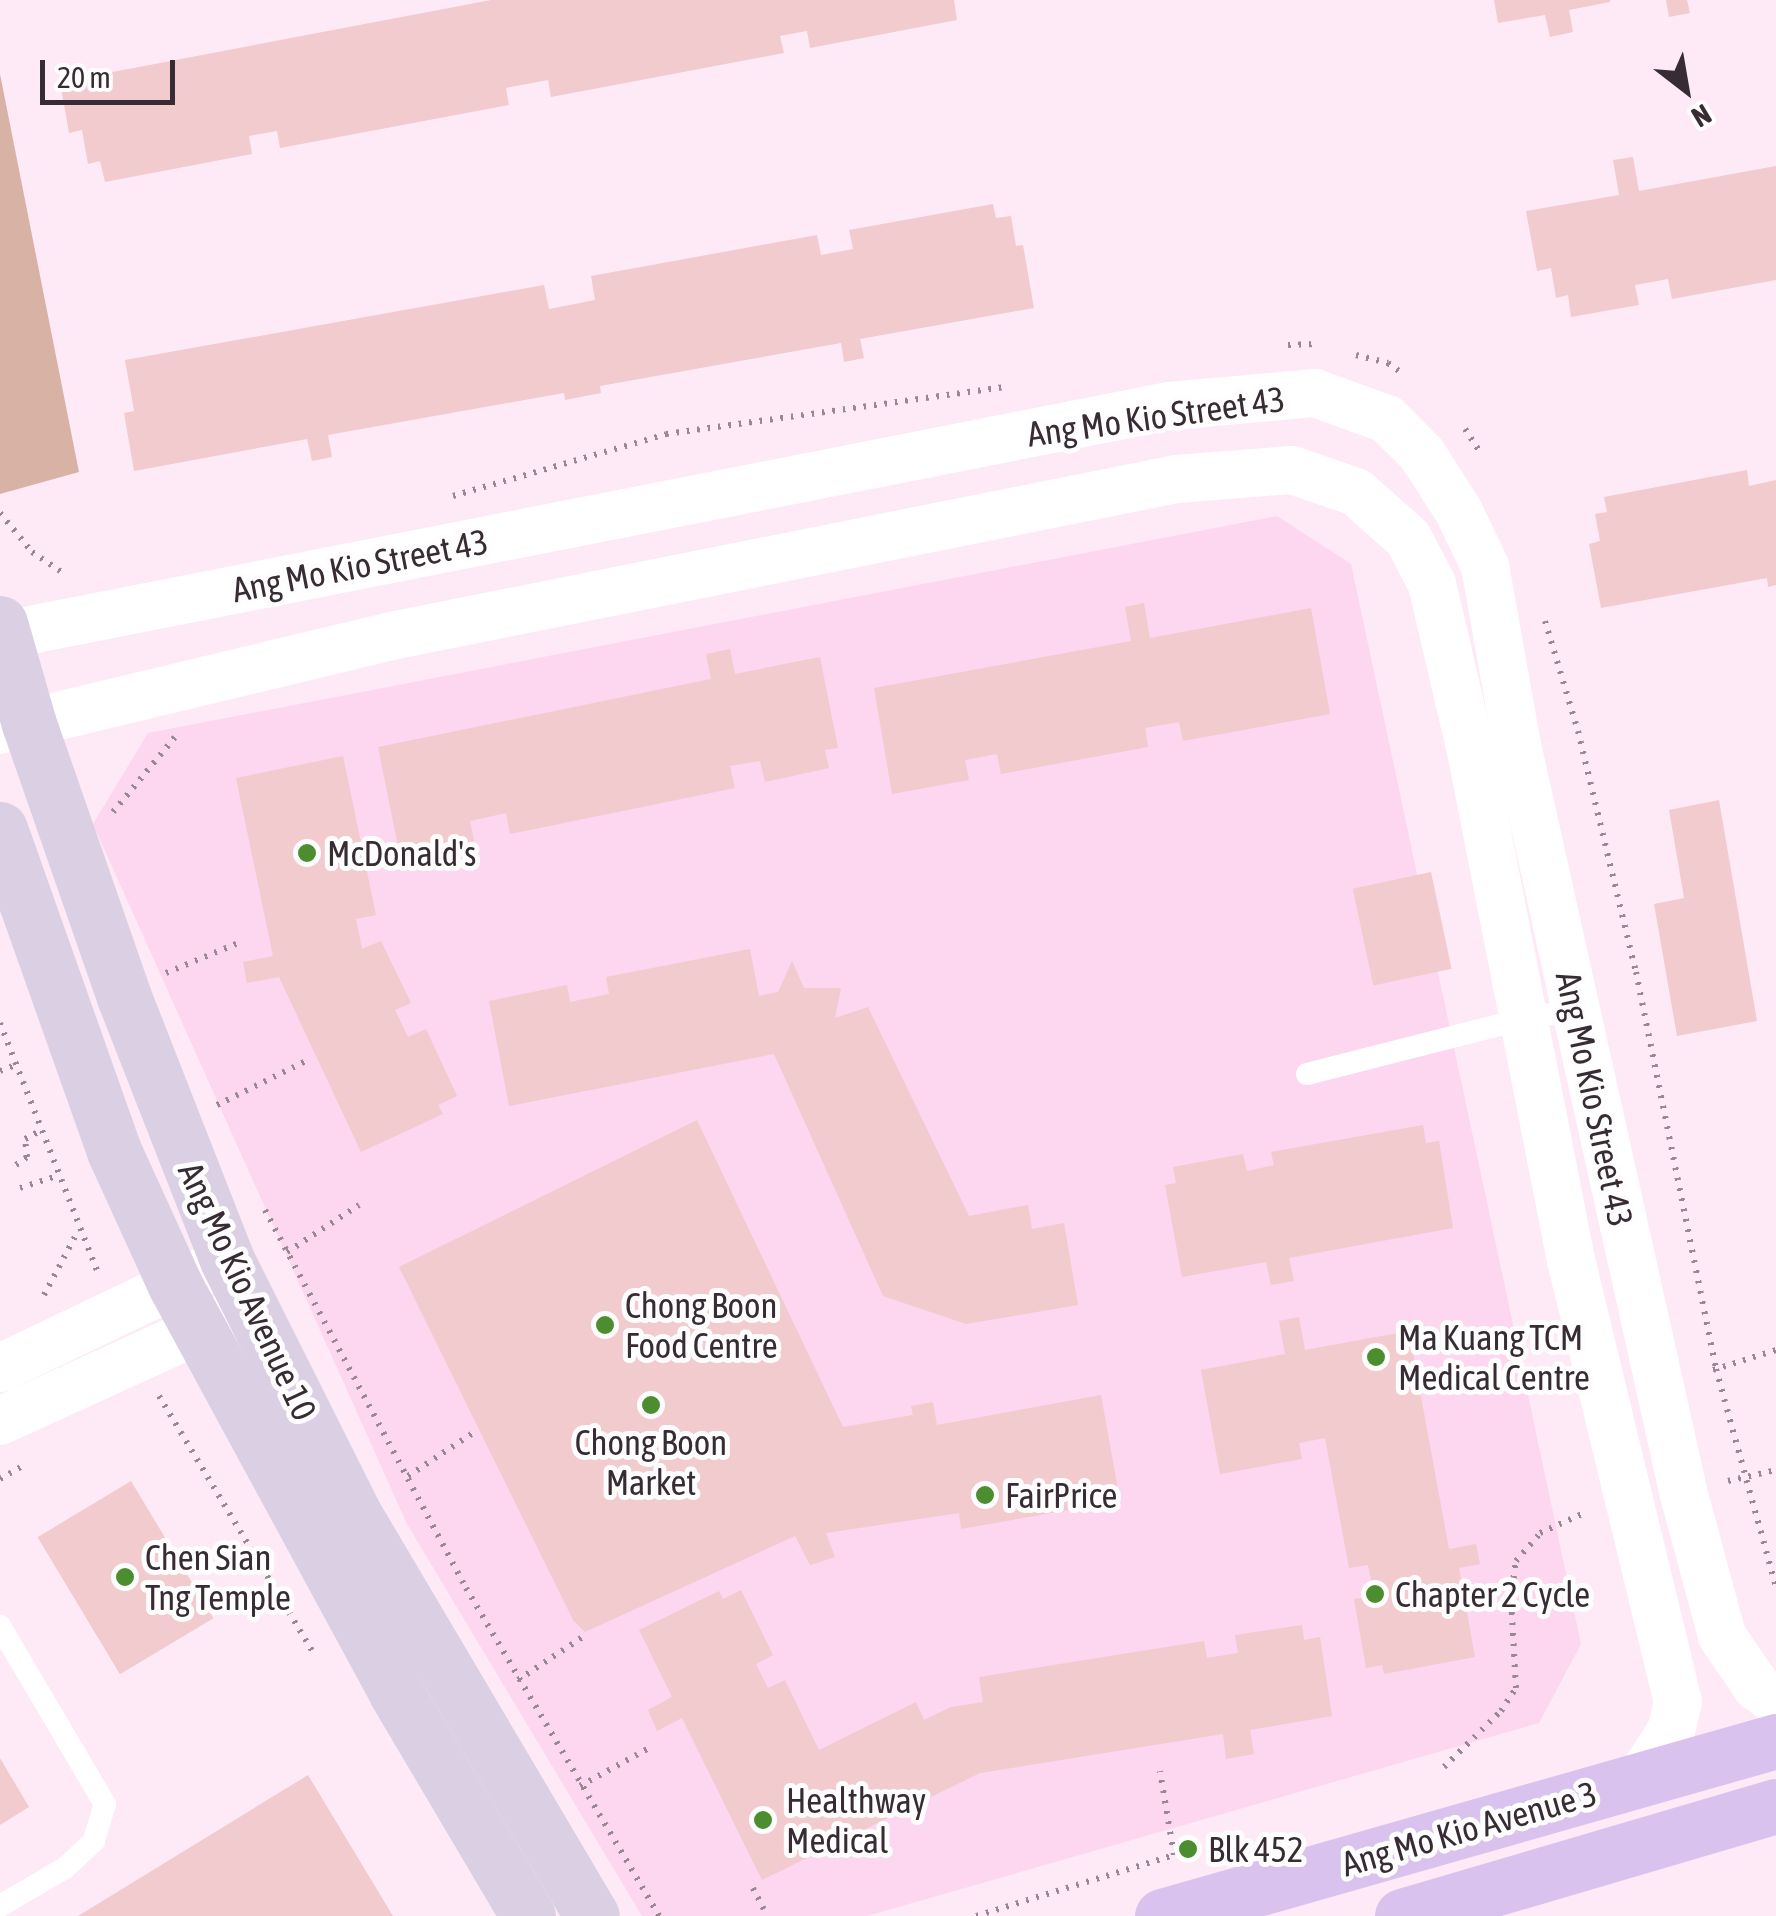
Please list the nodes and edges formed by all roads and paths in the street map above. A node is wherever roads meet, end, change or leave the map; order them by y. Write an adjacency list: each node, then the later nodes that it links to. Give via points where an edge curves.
1 (1323, 346): 2 (path)
2 (1270, 348)
3 (1340, 350): 4 (path, via 1388,363)
4 (1402, 374)
5 (1022, 385): 8 (path, via 666,434)
6 (1454, 416): 7 (path)
7 (1482, 456)
8 (441, 500)
9 (0, 513): 10 (path, via 61,574)
10 (80, 573)
11 (1541, 607): 42 (path, via 1636,972)
12 (1, 631): 13 (main road, Ang Mo Kio Avenue 10); 15 (street, Ang Mo Kio Street 43, via 1168,406 1314,393 1387,419 1422,454 1458,510 1485,566)
13 (15, 727): 15 (street, Ang Mo Kio Street 43, via 413,632 1177,479 1292,470 1356,492 1408,538 1432,584); 37 (main road, Ang Mo Kio Avenue 10)
14 (188, 732): 16 (path, via 177,735)
15 (1494, 751): 20 (street, Ang Mo Kio Street 43); 21 (street, Ang Mo Kio Street 43)
16 (108, 816)
17 (0, 829): 38 (main road, Ang Mo Kio Avenue 10, via 114,1150)
18 (238, 943): 19 (path)
19 (185, 966)
20 (1576, 1010): 21 (lane); 43 (street, Ang Mo Kio Street 43)
21 (1526, 1018): 25 (lane); 59 (street, Ang Mo Kio Street 43, via 1571,1260 1678,1701 1671,1731)
22 (310, 1059): 27 (path)
23 (16, 1065): 24 (path)
24 (0, 1071)
25 (1308, 1074)
26 (205, 1090): 27 (path)
27 (214, 1107): 28 (path)
28 (218, 1117)
29 (40, 1131): 30 (path, via 25,1139 26,1157)
30 (16, 1165)
31 (56, 1176): 32 (path)
32 (20, 1188)
33 (263, 1206): 36 (path)
34 (360, 1206): 36 (path)
35 (79, 1230): 39 (path)
36 (288, 1252): 47 (path)
37 (238, 1283): 38 (street); 65 (main road, Ang Mo Kio Avenue 10, via 362,1528)
38 (187, 1308): 41 (street); 44 (street); 64 (main road, Ang Mo Kio Avenue 10, via 394,1691)
39 (36, 1310)
40 (1776, 1350): 42 (path)
41 (0, 1368)
42 (1716, 1369): 43 (path); 48 (path)
43 (1660, 1386): 54 (street, Ang Mo Kio Street 43, via 1722,1636 1757,1687)
44 (0, 1421)
45 (473, 1433): 47 (path)
46 (1776, 1470): 48 (path)
47 (408, 1476): 53 (path)
48 (1743, 1478): 50 (path)
49 (1579, 1494): 57 (path, via 1584,1513 1540,1532 1516,1561 1510,1598 1516,1688)
50 (1776, 1588)
51 (0, 1626): 63 (lane, via 106,1804 94,1841 66,1868)
52 (584, 1636): 53 (path)
53 (518, 1680): 60 (path)
54 (1776, 1701)
55 (1776, 1740): 59 (main road, Ang Mo Kio Avenue 3)
56 (649, 1748): 60 (path)
57 (1444, 1767)
58 (1160, 1771): 68 (path, via 1174,1855)
59 (1640, 1779): 69 (main road, Ang Mo Kio Avenue 3)
60 (580, 1786): 66 (path)
61 (1776, 1806): 70 (main road, Ang Mo Kio Avenue 3)
62 (753, 1888): 67 (path)
63 (0, 1906)
64 (528, 1916)
65 (592, 1916)
66 (659, 1916)
67 (767, 1916)
68 (976, 1916)
69 (1162, 1916)
70 (1402, 1916)

